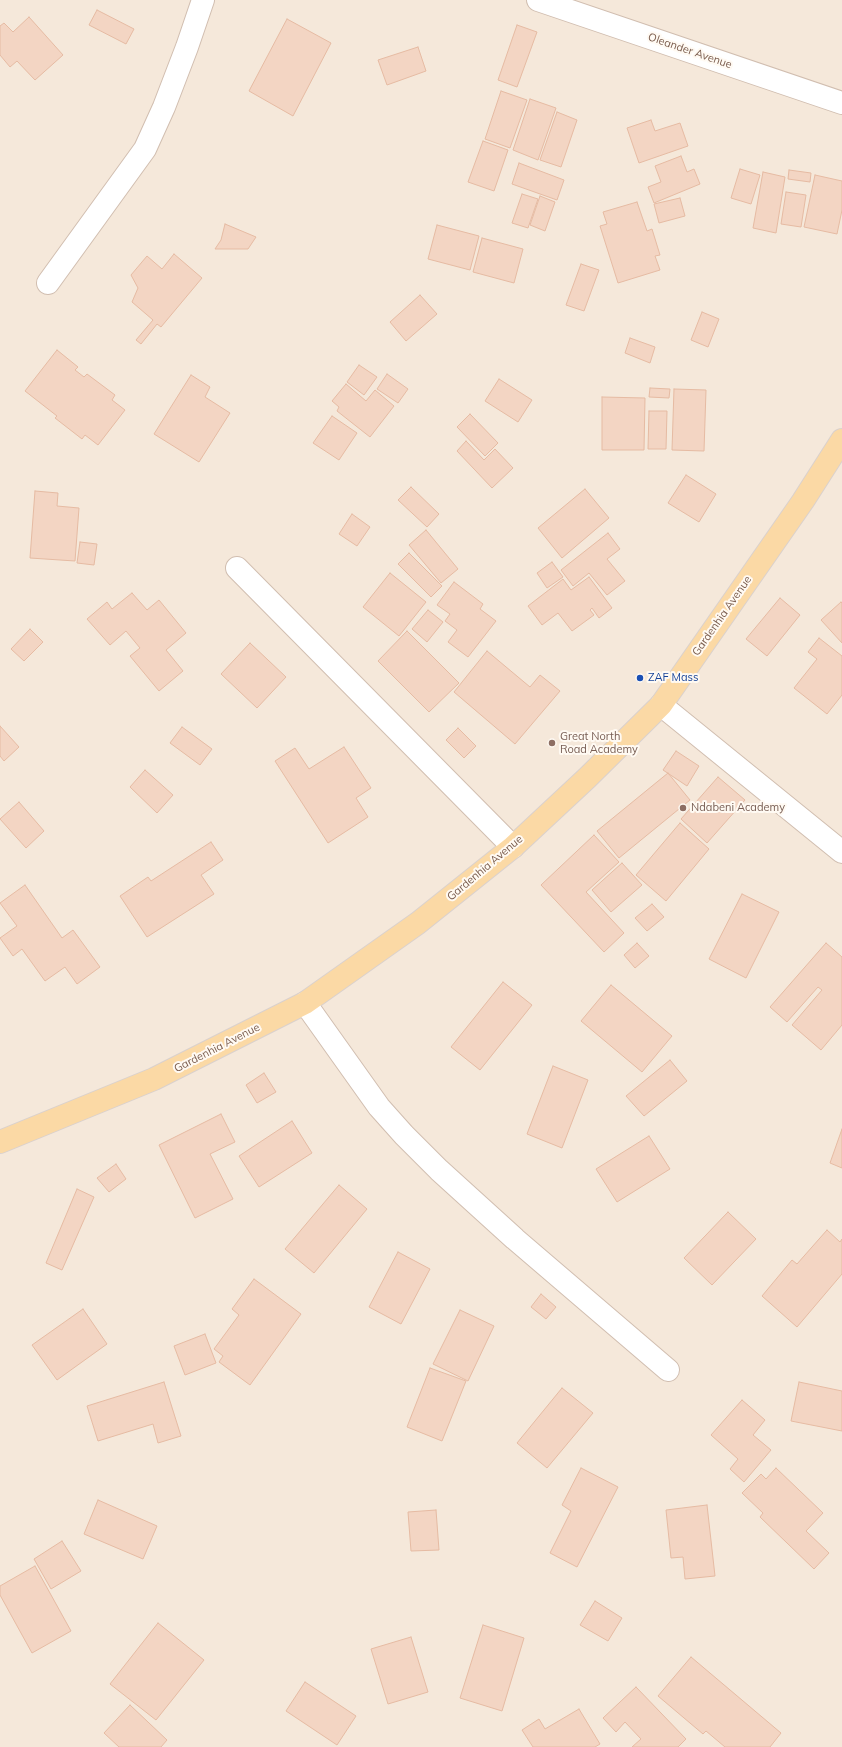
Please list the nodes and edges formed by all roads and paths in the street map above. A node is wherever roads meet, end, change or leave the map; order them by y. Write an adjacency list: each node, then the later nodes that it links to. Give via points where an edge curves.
1 (203, 0): 4 (street, via 164,107 145,149)
2 (538, 0): 3 (street, Oleander Avenue)
3 (842, 103)
4 (48, 283)
5 (842, 440): 7 (main road, Gardenhia Avenue)
6 (237, 568): 8 (street)
7 (660, 704): 8 (main road, Gardenhia Avenue, via 587,778); 9 (street)
8 (513, 847): 10 (main road, Gardenhia Avenue, via 418,923)
9 (842, 852)
10 (305, 1003): 11 (main road, Gardenhia Avenue, via 154,1079); 12 (street, via 379,1107 414,1145 515,1239)
11 (0, 1142)
12 (668, 1370)

